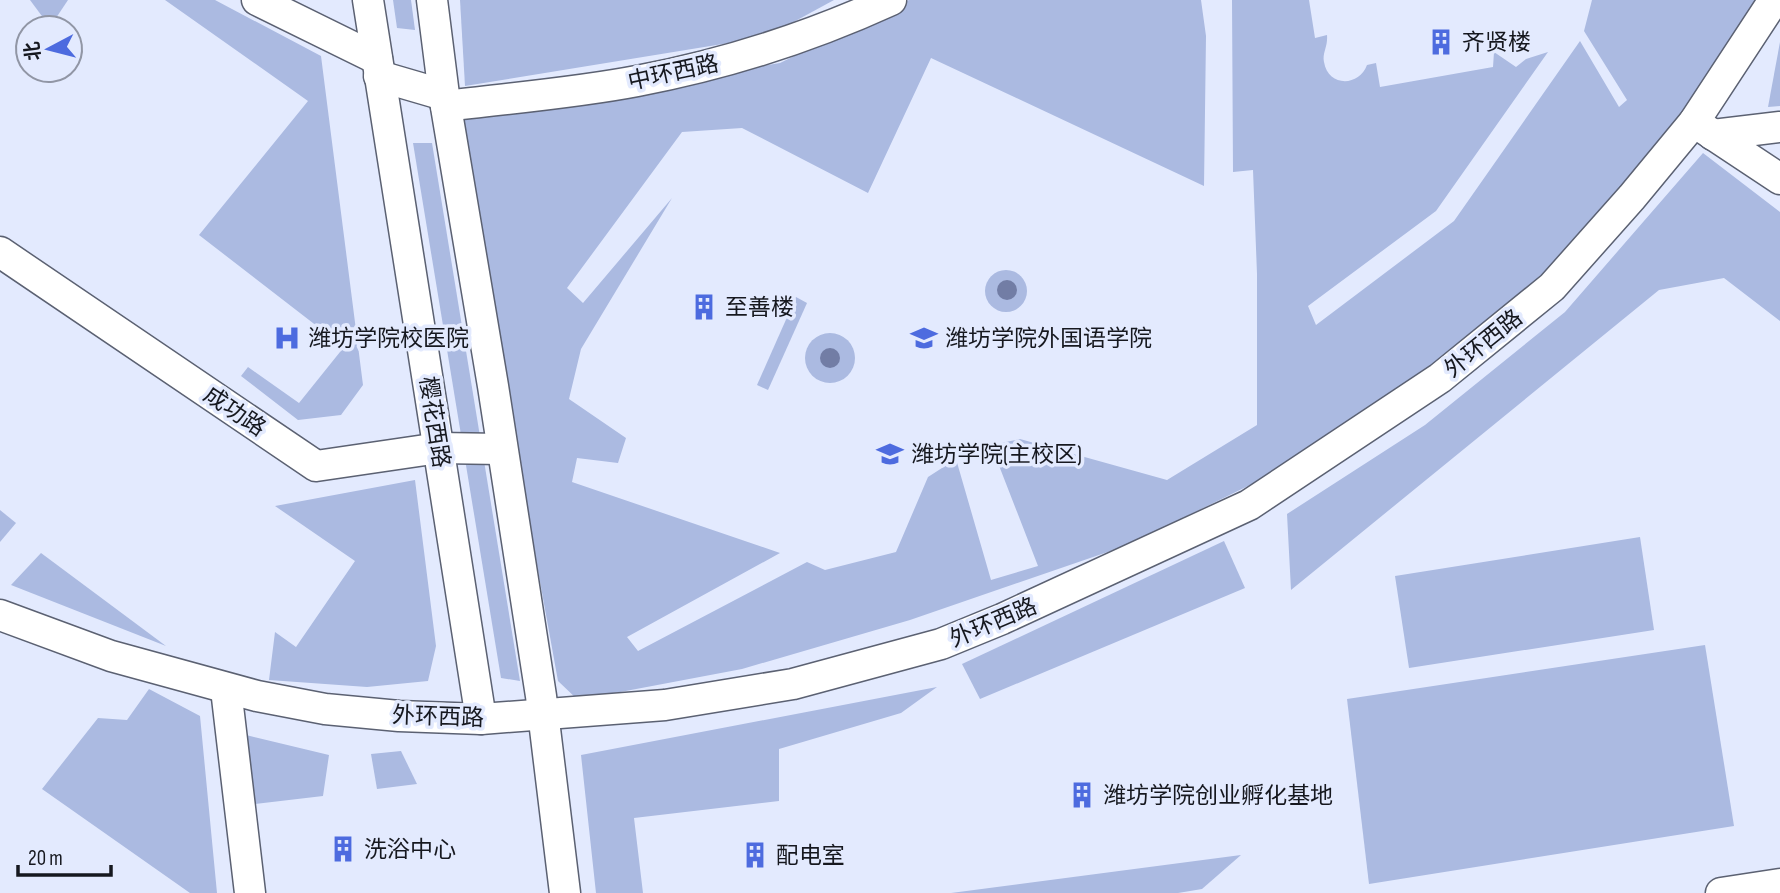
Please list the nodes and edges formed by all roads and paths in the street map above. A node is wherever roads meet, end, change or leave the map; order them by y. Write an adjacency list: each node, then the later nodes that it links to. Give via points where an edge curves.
1 (257, 0): 6 (street, 中环西路)
2 (368, 0): 6 (street, 樱花西路)
3 (432, 0): 7 (street)
4 (891, 0): 7 (street, 中环西路, via 829,28 754,53 636,82)
5 (1774, 0): 9 (street, 外环西路)
6 (378, 67): 7 (street, 中环西路); 12 (street, 樱花西路)
7 (445, 101): 13 (street)
8 (1780, 127): 9 (street)
9 (1704, 129): 10 (street); 16 (street, 外环西路, via 1632,197 1552,287 1440,378 1249,505 1002,619 930,647 793,684 664,705)
10 (1780, 179)
11 (0, 252): 12 (street, 成功路, via 316,466)
12 (439, 449): 13 (street, 成功路); 17 (street, 樱花西路)
13 (501, 449): 16 (street)
14 (0, 615): 15 (street, 外环西路, via 111,656)
15 (226, 688): 17 (street, 外环西路, via 325,709); 19 (street)
16 (542, 716): 17 (street, 外环西路); 20 (street)
17 (481, 719)
18 (1780, 884): 21 (street)
19 (250, 893)
20 (565, 893)
21 (1721, 893)

